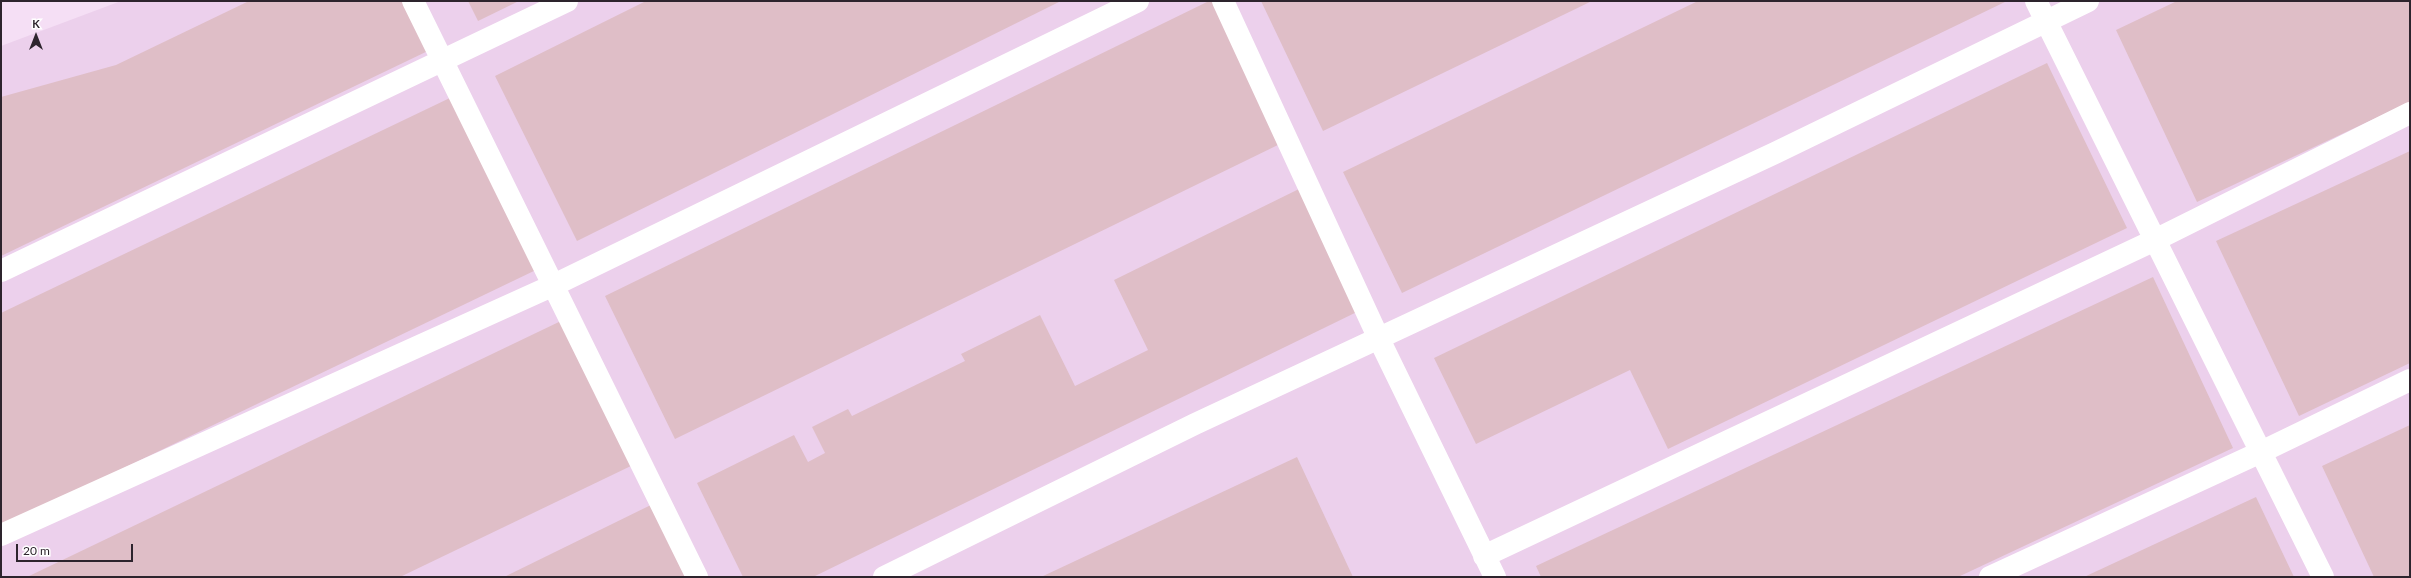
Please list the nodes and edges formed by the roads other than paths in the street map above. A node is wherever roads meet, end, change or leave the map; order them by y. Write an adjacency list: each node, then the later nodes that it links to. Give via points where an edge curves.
1 (413, 1): 8 (street)
2 (567, 1): 8 (street)
3 (1138, 1): 12 (street)
4 (1223, 1): 13 (street)
5 (2036, 1): 7 (street)
6 (2088, 1): 7 (street)
7 (2046, 22): 10 (street); 13 (street)
8 (444, 60): 11 (street); 12 (street)
9 (2410, 113): 10 (street)
10 (2155, 240): 15 (street); 17 (street)
11 (1, 270)
12 (554, 285): 16 (street); 18 (street)
13 (1379, 339): 17 (street); 19 (street, via 1195,424)
14 (2410, 380): 15 (street)
15 (2261, 452): 21 (street); 22 (street)
16 (1, 535)
17 (1484, 556): 20 (street)
18 (698, 577)
19 (884, 577)
20 (1495, 577)
21 (1990, 577)
22 (2324, 577)

